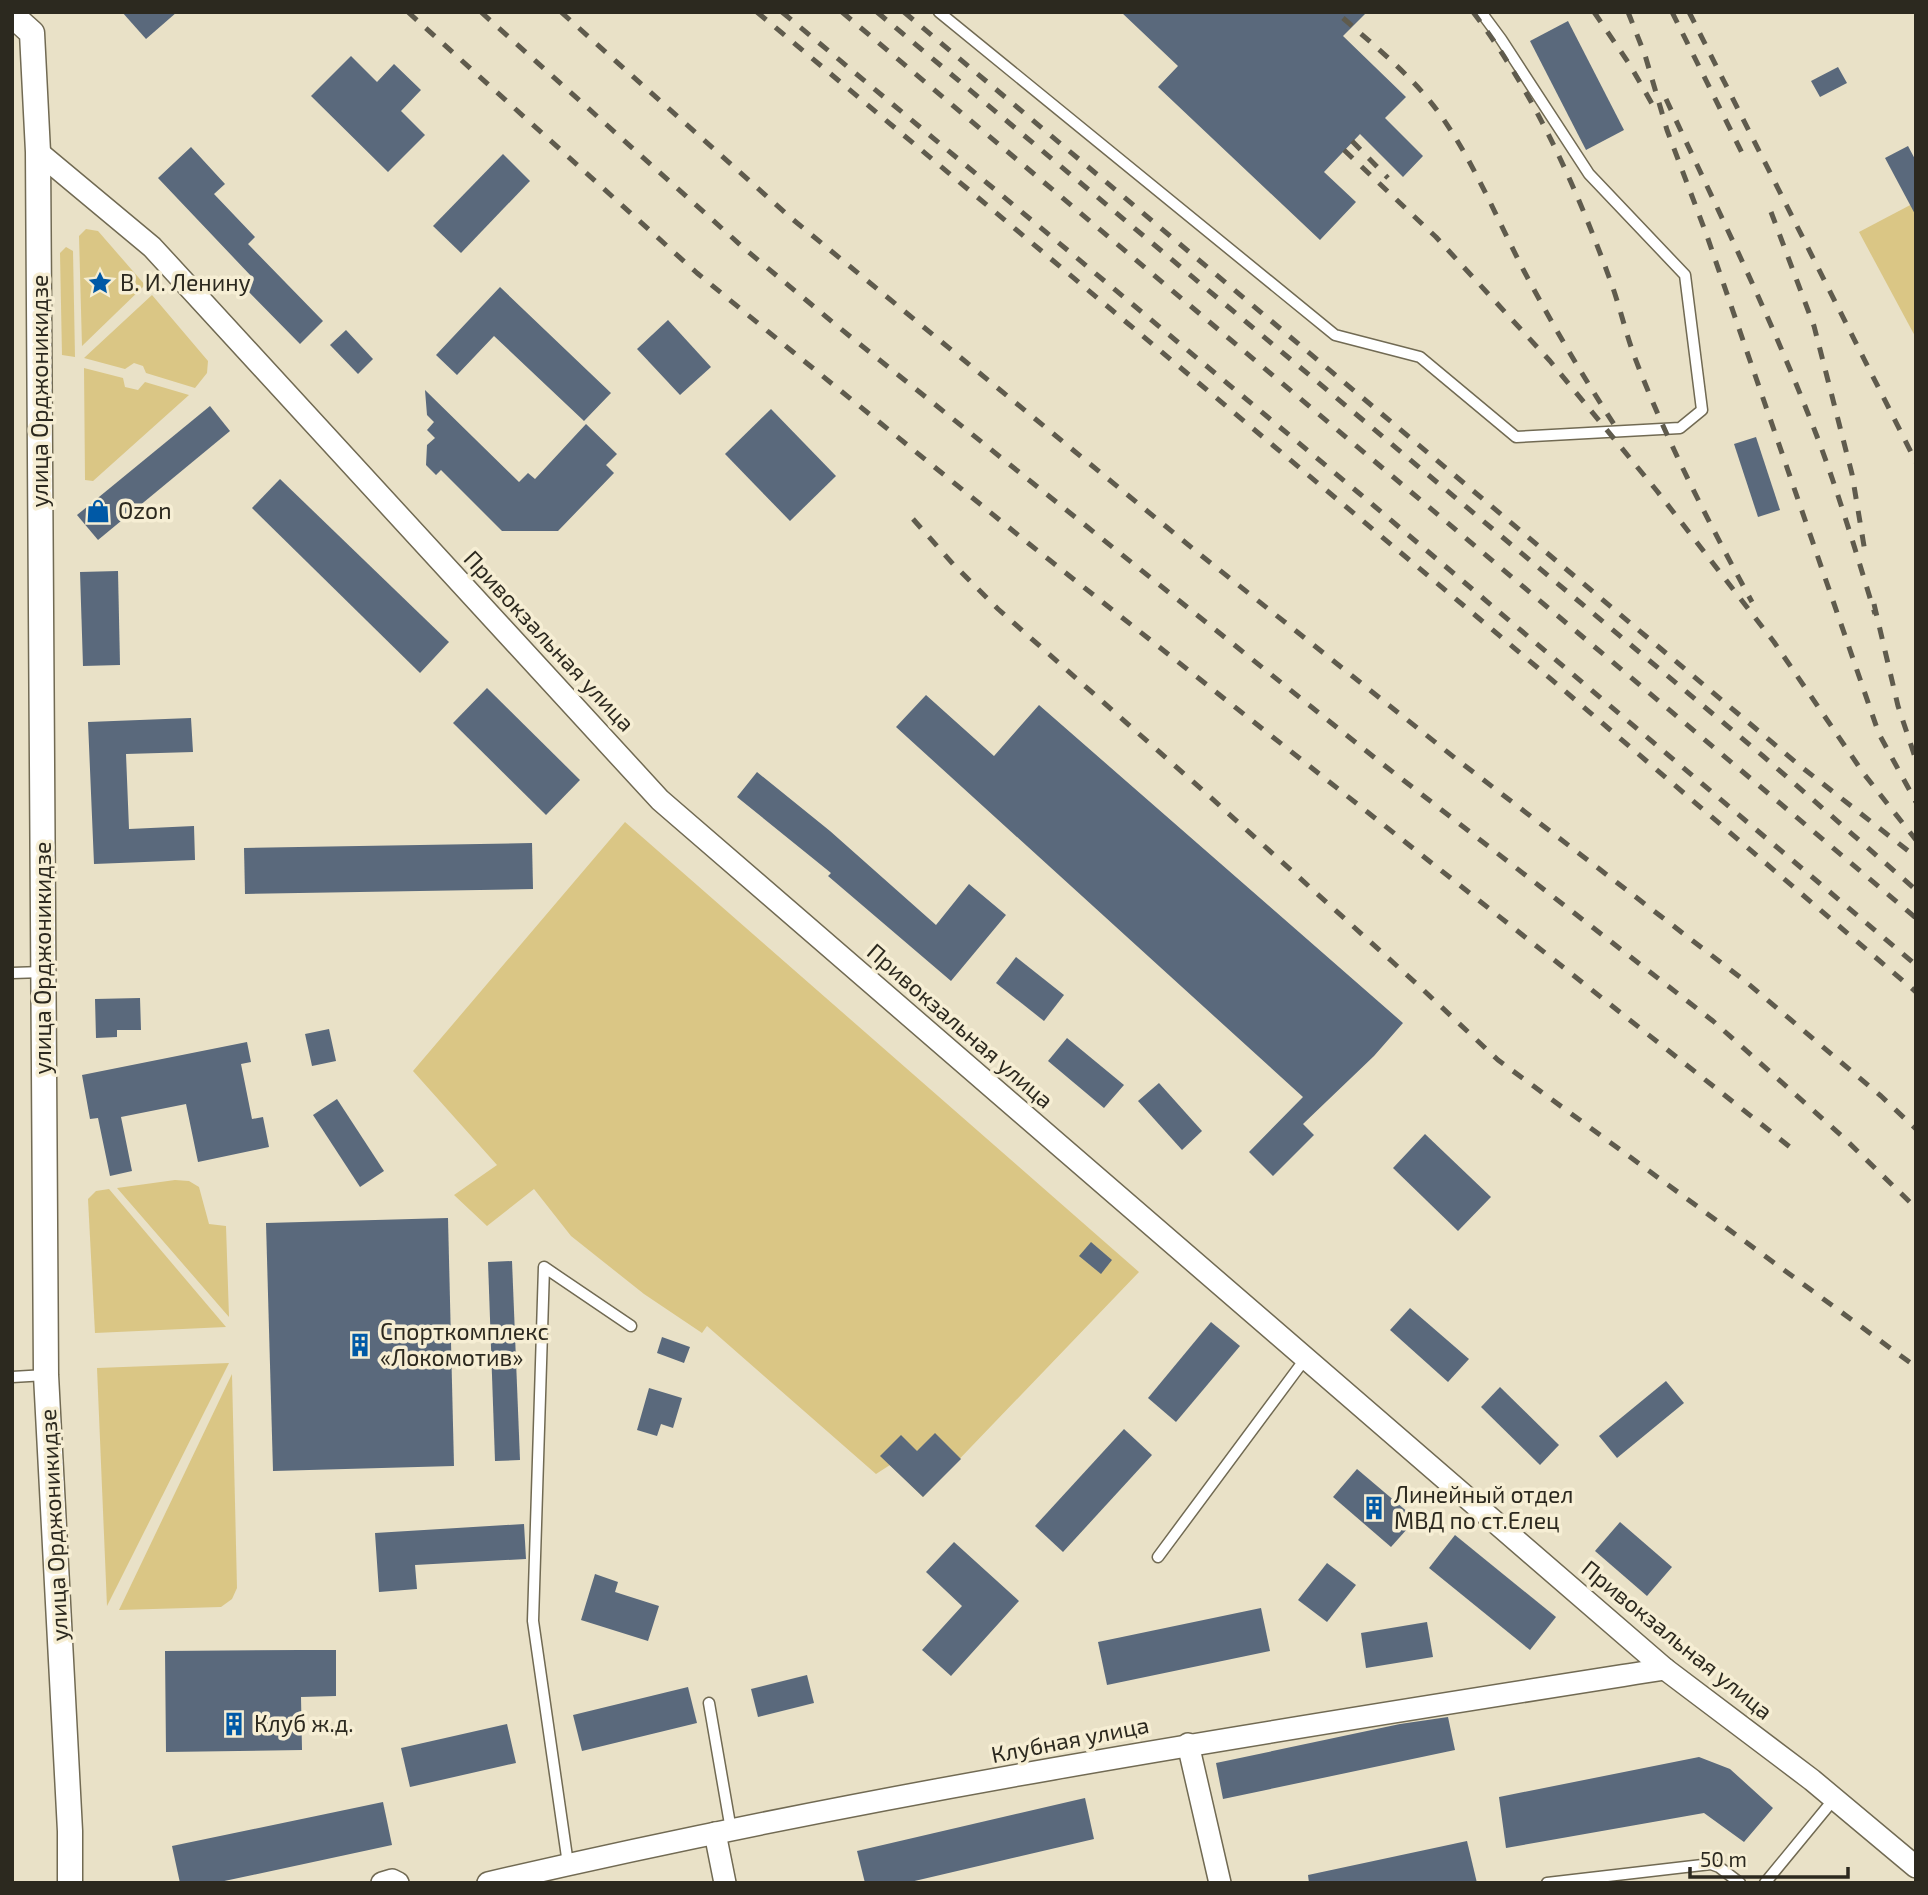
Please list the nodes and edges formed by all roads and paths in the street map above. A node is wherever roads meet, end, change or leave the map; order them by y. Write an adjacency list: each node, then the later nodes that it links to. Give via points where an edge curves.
1 (939, 12): 2 (lane, via 1335,335 1420,357 1516,437 1679,428 1702,410 1685,275 1588,174)
2 (1481, 12)
3 (12, 15): 4 (street)
4 (32, 23): 5 (street, улица Орджоникидзе)
5 (38, 152): 6 (street, улица Орджоникидзе); 9 (street, Привокзальная улица, via 152,247 660,800)
6 (43, 972): 7 (lane); 10 (street, улица Орджоникидзе)
7 (12, 973)
8 (631, 1326): 18 (lane, via 544,1267 533,1621)
9 (1305, 1359): 12 (lane); 13 (street, Привокзальная улица)
10 (46, 1375): 11 (lane); 20 (street, улица Орджоникидзе)
11 (12, 1377)
12 (1158, 1557)
13 (1665, 1669): 15 (street, Клубная улица); 16 (street, Привокзальная улица)
14 (709, 1703): 17 (lane)
15 (1188, 1744): 17 (street, Клубная улица); 25 (street)
16 (1834, 1799): 19 (street, Привокзальная улица); 28 (lane)
17 (723, 1831): 18 (street, Клубная улица); 24 (street)
18 (568, 1864): 23 (street, Клубная улица)
19 (1916, 1867)
20 (70, 1883)
21 (382, 1883): 22 (street)
22 (398, 1883)
23 (488, 1883)
24 (725, 1883)
25 (1220, 1883)
26 (1547, 1883): 27 (lane, via 1711,1864)
27 (1740, 1883)
28 (1765, 1883)

